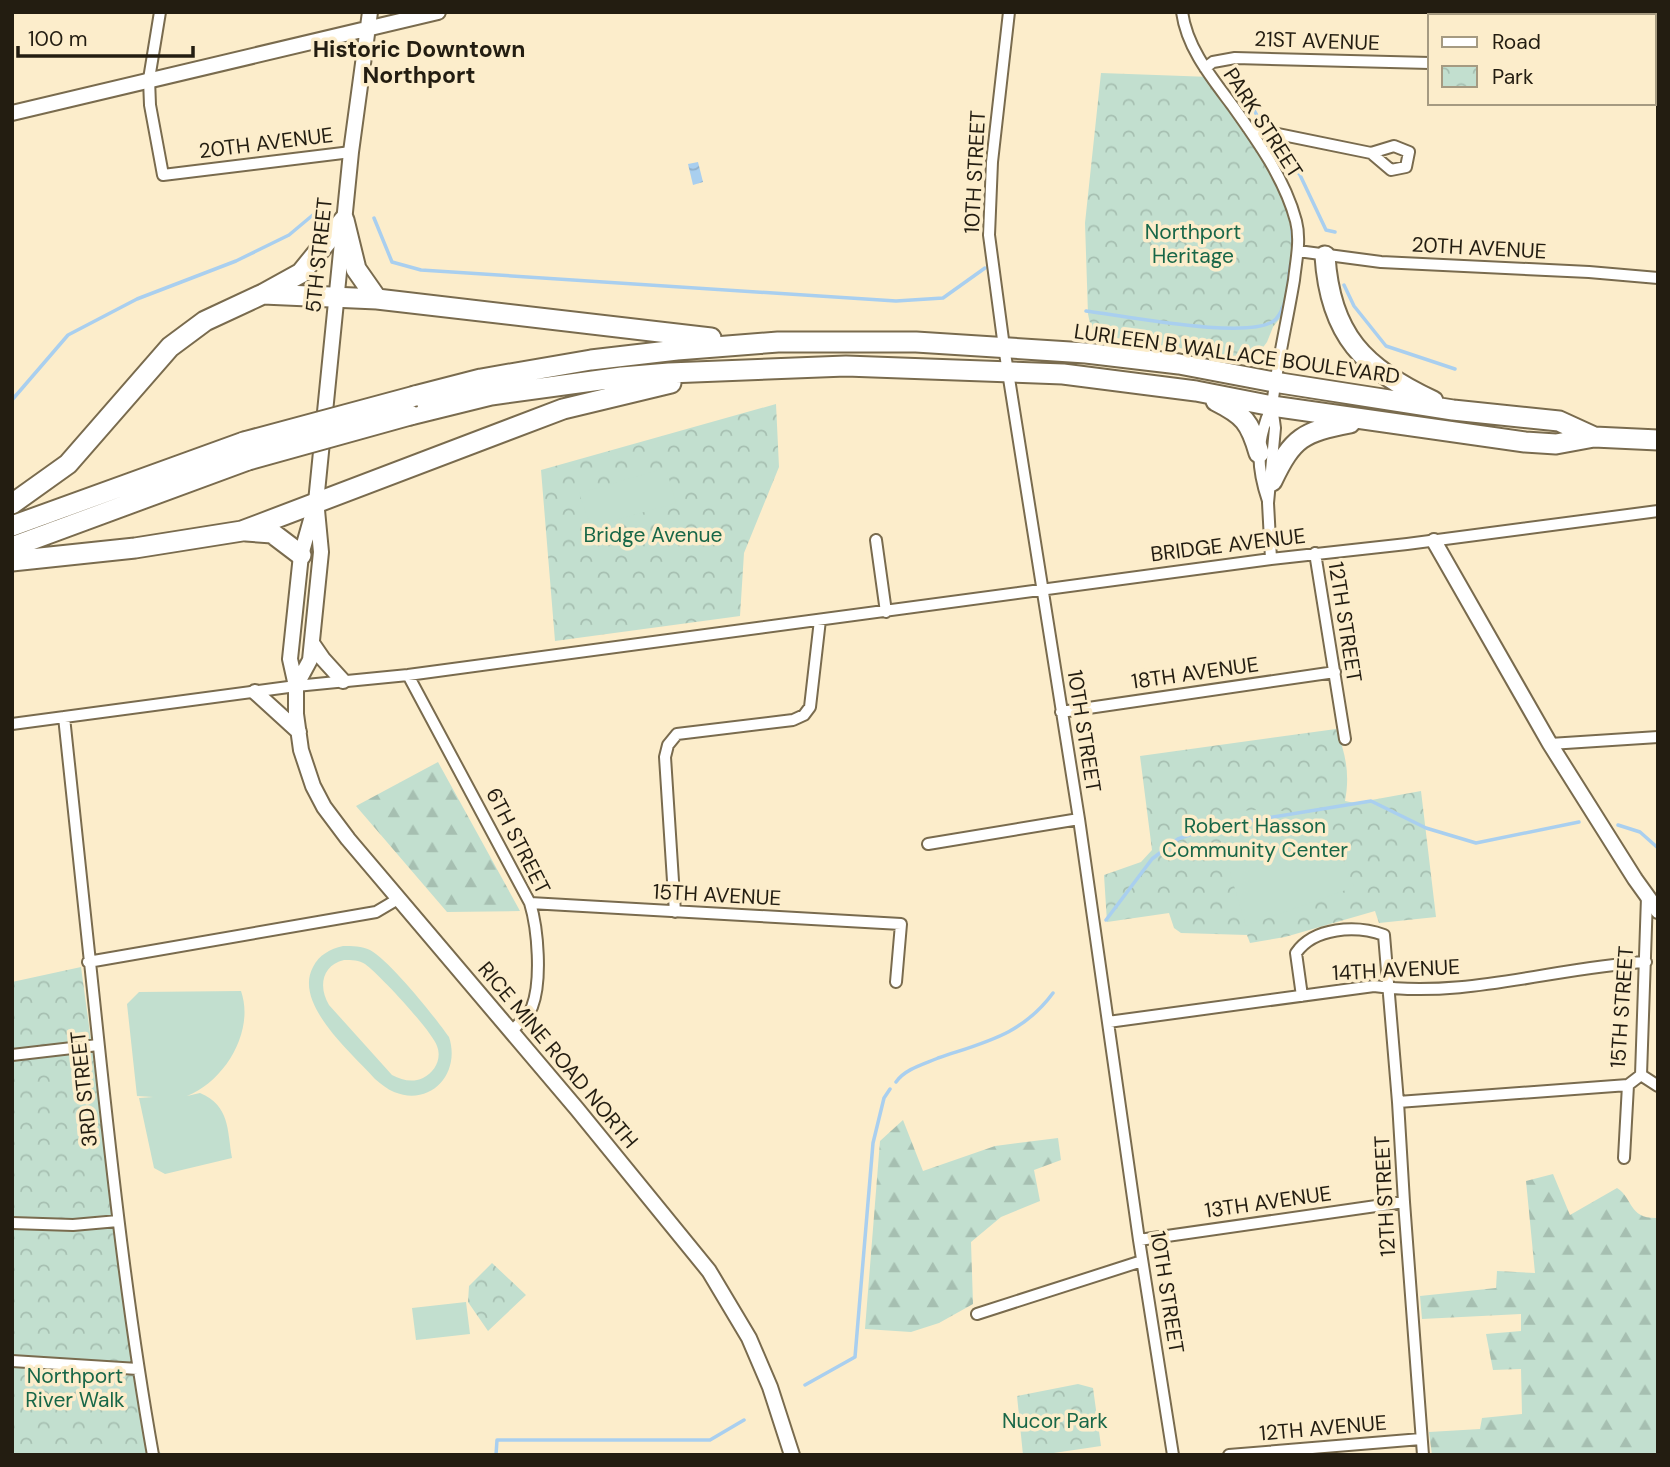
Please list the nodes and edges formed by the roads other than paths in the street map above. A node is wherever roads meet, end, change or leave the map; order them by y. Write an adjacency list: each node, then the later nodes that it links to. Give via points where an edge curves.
1 (160, 12): 9 (street)
2 (370, 12): 6 (main road, 5TH STREET)
3 (438, 12): 6 (main road)
4 (1009, 12): 22 (street, 10TH STREET, via 992,162 989,235)
5 (1182, 12): 8 (street, PARK STREET, via 1192,46)
6 (369, 27): 9 (main road); 12 (main road, 5TH STREET)
7 (1428, 63): 8 (street, 21ST AVENUE, via 1235,58)
8 (1205, 68): 11 (street, PARK STREET)
9 (149, 79): 10 (main road); 12 (street, 20TH AVENUE, via 150,111 163,175)
10 (12, 113)
11 (1248, 128): 13 (street); 15 (street, PARK STREET, via 1284,187 1297,224)
12 (351, 152): 14 (main road, 5TH STREET)
13 (1371, 153)
14 (344, 220): 18 (highway, via 301,273); 19 (main road, 5TH STREET); 20 (highway, via 356,269)
15 (1298, 251): 16 (street, 20TH AVENUE); 25 (street, PARK STREET)
16 (1325, 256): 17 (street, 20TH AVENUE); 29 (highway, via 1335,313 1352,345 1378,371)
17 (1658, 278)
18 (263, 295): 19 (highway); 38 (highway, via 205,321 170,346 68,464)
19 (335, 297): 20 (highway); 36 (main road, 5TH STREET)
20 (377, 299): 21 (highway, via 676,336)
21 (778, 342): 22 (highway, LURLEEN B WALLACE BOULEVARD); 27 (highway, LURLEEN B WALLACE BOULEVARD, via 580,362 481,379)
22 (1004, 347): 24 (street, 10TH STREET); 25 (highway, LURLEEN B WALLACE BOULEVARD, via 1179,364)
23 (716, 371): 24 (highway, LURLEEN B WALLACE BOULEVARD, via 828,366); 27 (highway, LURLEEN B WALLACE BOULEVARD, via 622,377); 36 (highway, via 563,409)
24 (1008, 372): 26 (highway, LURLEEN B WALLACE BOULEVARD, via 1063,374); 49 (street, 10TH STREET)
25 (1274, 382): 28 (street); 29 (highway, LURLEEN B WALLACE BOULEVARD)
26 (1196, 391): 28 (highway, LURLEEN B WALLACE BOULEVARD); 34 (highway, via 1242,416)
27 (412, 405): 33 (highway, LURLEEN B WALLACE BOULEVARD, bridge)
28 (1272, 406): 30 (highway, LURLEEN B WALLACE BOULEVARD); 34 (street, via 1262,427); 35 (street)
29 (1454, 410): 31 (highway, LURLEEN B WALLACE BOULEVARD, via 1559,421)
30 (1365, 420): 31 (highway, LURLEEN B WALLACE BOULEVARD, via 1525,442 1556,444); 35 (highway, via 1308,433 1284,456)
31 (1594, 437): 32 (highway, LURLEEN B WALLACE BOULEVARD)
32 (1658, 440)
33 (246, 451): 40 (highway, LURLEEN B WALLACE BOULEVARD); 44 (highway, LURLEEN B WALLACE BOULEVARD)
34 (1259, 453): 37 (street)
35 (1272, 481): 37 (street)
36 (316, 502): 41 (highway); 46 (main road, 5TH STREET); 52 (main road, 5TH STREET, via 321,552)
37 (1268, 503): 47 (street)
38 (12, 504)
39 (1658, 510): 43 (street, BRIDGE AVENUE)
40 (12, 526)
41 (242, 531): 46 (highway, via 271,533); 48 (highway)
42 (876, 540): 50 (street)
43 (1434, 541): 45 (street, BRIDGE AVENUE); 64 (main road)
44 (12, 547)
45 (1314, 553): 47 (street, BRIDGE AVENUE); 53 (street, 12TH STREET)
46 (301, 555): 56 (main road, 5TH STREET, via 290,659)
47 (1270, 559): 49 (street, BRIDGE AVENUE)
48 (12, 561)
49 (1042, 589): 50 (street, BRIDGE AVENUE); 58 (street, 10TH STREET)
50 (886, 612): 51 (street, BRIDGE AVENUE)
51 (820, 620): 54 (street, BRIDGE AVENUE); 71 (street, via 810,707 804,715 677,734 668,745)
52 (312, 643): 55 (main road); 56 (main road, 5TH STREET, via 310,660)
53 (1335, 672): 58 (street, 18TH AVENUE); 63 (street, 12TH STREET)
54 (408, 675): 55 (street, BRIDGE AVENUE); 69 (street, 6TH STREET)
55 (344, 681): 56 (street, BRIDGE AVENUE)
56 (296, 687): 57 (street, BRIDGE AVENUE); 61 (main road, RICE MINE ROAD NORTH)
57 (255, 692): 59 (street, BRIDGE AVENUE); 61 (main road)
58 (1061, 712): 65 (street, 10TH STREET)
59 (64, 717): 60 (street, BRIDGE AVENUE); 72 (street, 3RD STREET)
60 (12, 724)
61 (299, 732): 68 (main road, RICE MINE ROAD NORTH, via 313,786 324,807)
62 (1658, 737): 64 (street)
63 (1345, 738)
64 (1550, 744): 67 (main road)
65 (1079, 819): 66 (street); 77 (street, 10TH STREET)
66 (928, 844)
67 (1647, 897): 70 (main road); 73 (street, 15TH STREET)
68 (398, 899): 72 (street, via 376,912); 78 (main road, RICE MINE ROAD NORTH)
69 (530, 903): 71 (street, 15TH AVENUE); 78 (street, 6TH STREET, via 536,936 535,996 531,1009)
70 (1658, 911)
71 (675, 912): 74 (street, 15TH AVENUE, via 901,924)
72 (88, 962): 79 (street, 3RD STREET)
73 (1646, 962): 75 (street, 14TH AVENUE, via 1510,981); 81 (street, 15TH STREET)
74 (896, 982)
75 (1390, 989): 76 (street, 14TH AVENUE, via 1374,986); 76 (street, 12TH STREET, via 1384,935 1358,928 1304,941 1296,953); 84 (street, 12TH STREET)
76 (1302, 996): 77 (street, 14TH AVENUE)
77 (1108, 1022): 89 (street, 10TH STREET)
78 (511, 1032): 96 (main road, RICE MINE ROAD NORTH, via 709,1271 749,1338)
79 (99, 1045): 80 (street); 87 (street, 3RD STREET)
80 (12, 1055)
81 (1642, 1075): 82 (street, 15TH STREET); 83 (street)
82 (1628, 1086): 84 (street); 85 (street, 15TH STREET)
83 (1658, 1087)
84 (1398, 1102): 86 (street, 12TH STREET)
85 (1624, 1158)
86 (1404, 1202): 89 (street, 13TH AVENUE); 94 (street, 12TH STREET)
87 (118, 1221): 88 (street); 93 (street, 3RD STREET)
88 (12, 1223)
89 (1139, 1240): 90 (street, 10TH STREET)
90 (1142, 1261): 91 (street); 97 (street, 10TH STREET)
91 (977, 1314)
92 (12, 1361): 93 (street)
93 (138, 1369): 95 (street, 3RD STREET)
94 (1421, 1439): 98 (street, 12TH AVENUE); 99 (street, 12TH STREET)
95 (153, 1455)
96 (792, 1455)
97 (1173, 1455)
98 (1229, 1455)
99 (1423, 1455)

